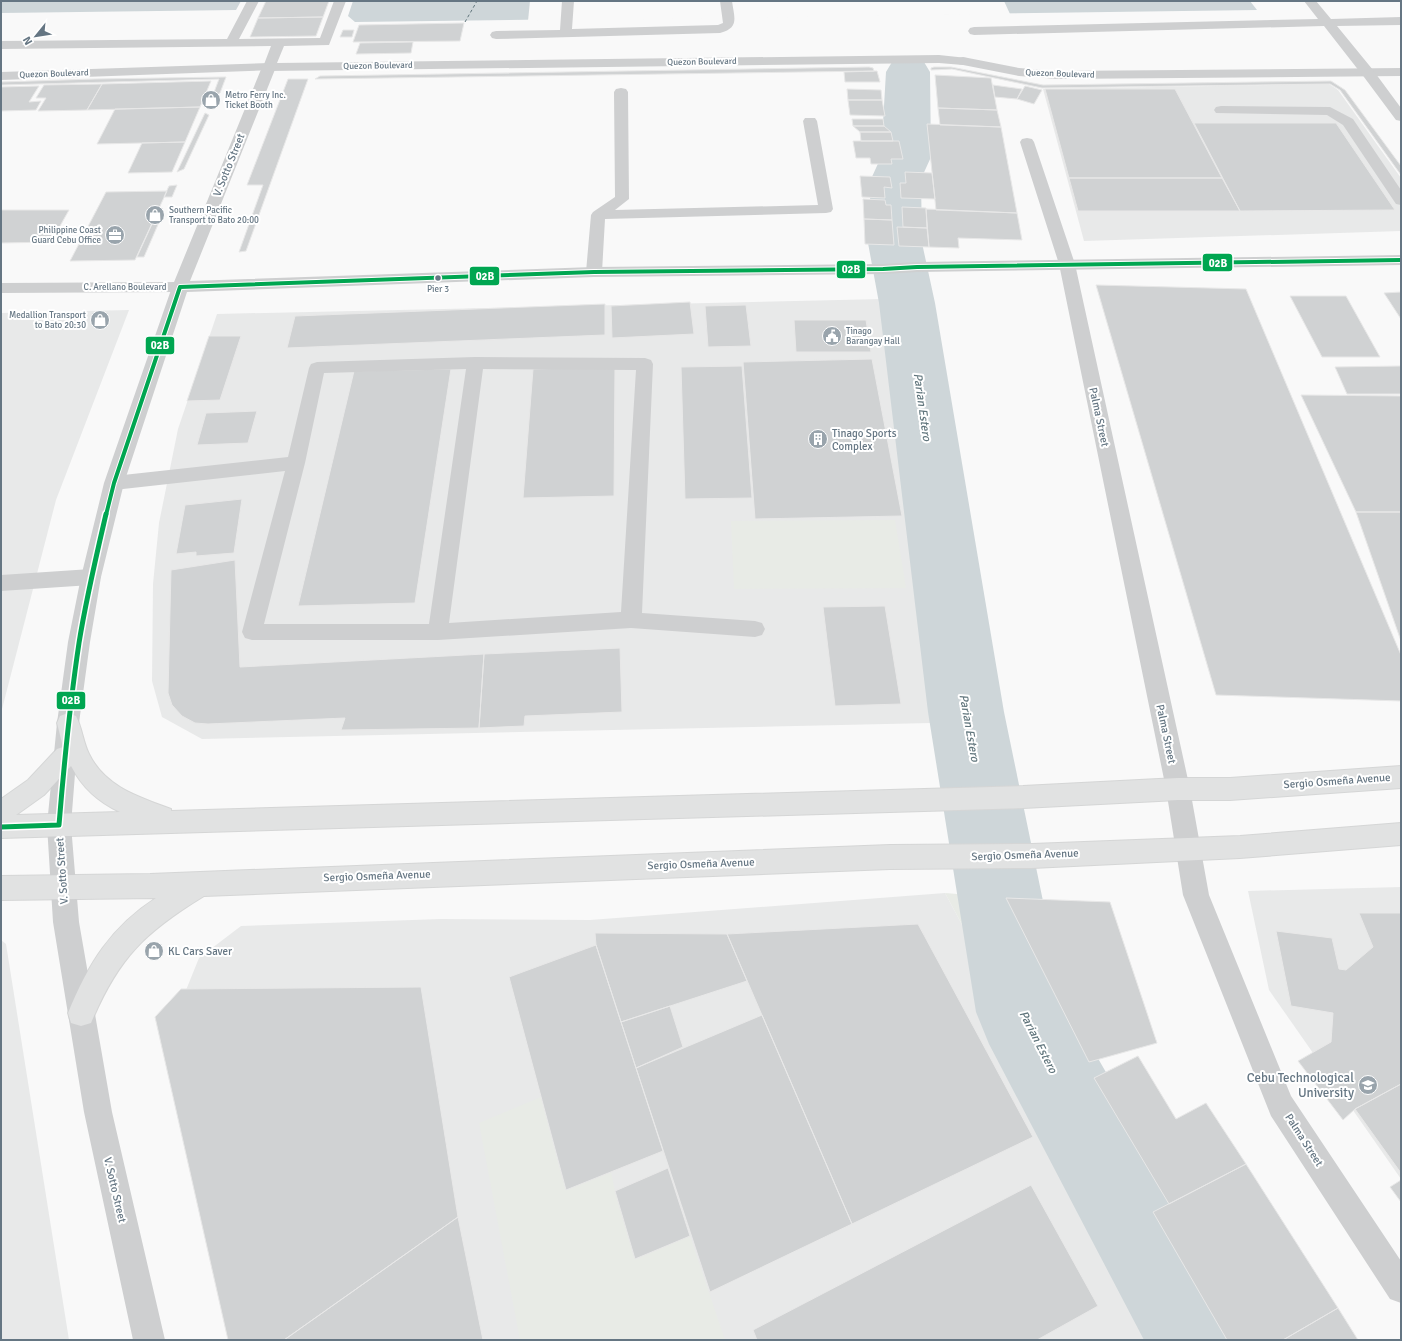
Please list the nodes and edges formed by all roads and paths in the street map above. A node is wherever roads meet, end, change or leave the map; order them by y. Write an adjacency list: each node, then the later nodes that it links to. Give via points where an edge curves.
1 (253, 1): 13 (lane)
2 (340, 1): 12 (lane, via 325,42)
3 (568, 1): 9 (lane)
4 (726, 1): 9 (lane, via 729,22 720,29)
5 (1310, 1): 7 (lane)
6 (1401, 21): 7 (lane)
7 (1327, 23): 8 (lane); 19 (lane)
8 (974, 31)
9 (566, 33): 10 (lane)
10 (540, 34): 11 (lane); 16 (lane)
11 (496, 35)
12 (279, 42): 13 (lane); 17 (lane)
13 (231, 43): 14 (lane)
14 (1, 46)
15 (963, 61): 16 (lane, Quezon Boulevard, via 939,59); 19 (street, Quezon Boulevard, via 1019,72 1058,75)
16 (537, 64): 17 (lane, Quezon Boulevard)
17 (269, 67): 20 (street, Quezon Boulevard); 31 (street, V. Sotto Street)
18 (1401, 72): 19 (street, Quezon Boulevard)
19 (1368, 73): 23 (street)
20 (1, 76)
21 (621, 92): 27 (lane, via 622,199)
22 (1221, 110): 26 (lane, via 1330,111 1348,122)
23 (1401, 117)
24 (810, 121): 27 (lane, via 826,209)
25 (1027, 142): 29 (lane, Palma Street)
26 (1401, 201)
27 (598, 215): 30 (lane)
28 (1401, 260): 29 (street, C. Arellano Boulevard)
29 (1067, 264): 30 (street, C. Arellano Boulevard); 44 (street, Palma Street)
30 (594, 272): 31 (street, C. Arellano Boulevard)
31 (180, 287): 32 (street, C. Arellano Boulevard); 35 (street, V. Sotto Street)
32 (1, 288)
33 (476, 363): 34 (lane, via 318,368); 38 (lane, via 644,364); 40 (lane)
34 (296, 463): 35 (lane); 40 (lane, via 252,632)
35 (114, 483): 36 (street, V. Sotto Street)
36 (91, 577): 37 (lane); 41 (street, V. Sotto Street)
37 (1, 583)
38 (631, 620): 39 (lane); 40 (lane)
39 (755, 629)
40 (438, 632)
41 (68, 723): 42 (street, V. Sotto Street); 46 (highway, via 73,744 84,768 100,788 123,803)
42 (65, 756): 45 (highway, via 35,789); 47 (street, V. Sotto Street)
43 (1401, 777): 44 (highway, Sergio Osmeña Avenue, via 1230,789)
44 (1178, 790): 46 (highway, Sergio Osmeña Avenue, via 1023,797); 50 (street, Palma Street)
45 (1, 811)
46 (175, 821): 47 (highway, Sergio Osmeña Avenue)
47 (59, 825): 48 (highway, Sergio Osmeña Avenue); 53 (street, V. Sotto Street)
48 (1, 826)
49 (1401, 834): 50 (highway, Sergio Osmeña Avenue, via 1240,847)
50 (1188, 848): 51 (highway, Sergio Osmeña Avenue, via 1032,856 890,857); 55 (street, Palma Street, via 1196,895 1281,1106)
51 (203, 882): 53 (highway, Sergio Osmeña Avenue); 54 (highway, via 162,908 119,945 98,975)
52 (1, 888): 53 (highway, Sergio Osmeña Avenue)
53 (62, 888): 54 (street, V. Sotto Street)
54 (81, 1013): 56 (street, V. Sotto Street, via 98,1112)
55 (1401, 1288)
56 (149, 1340)

